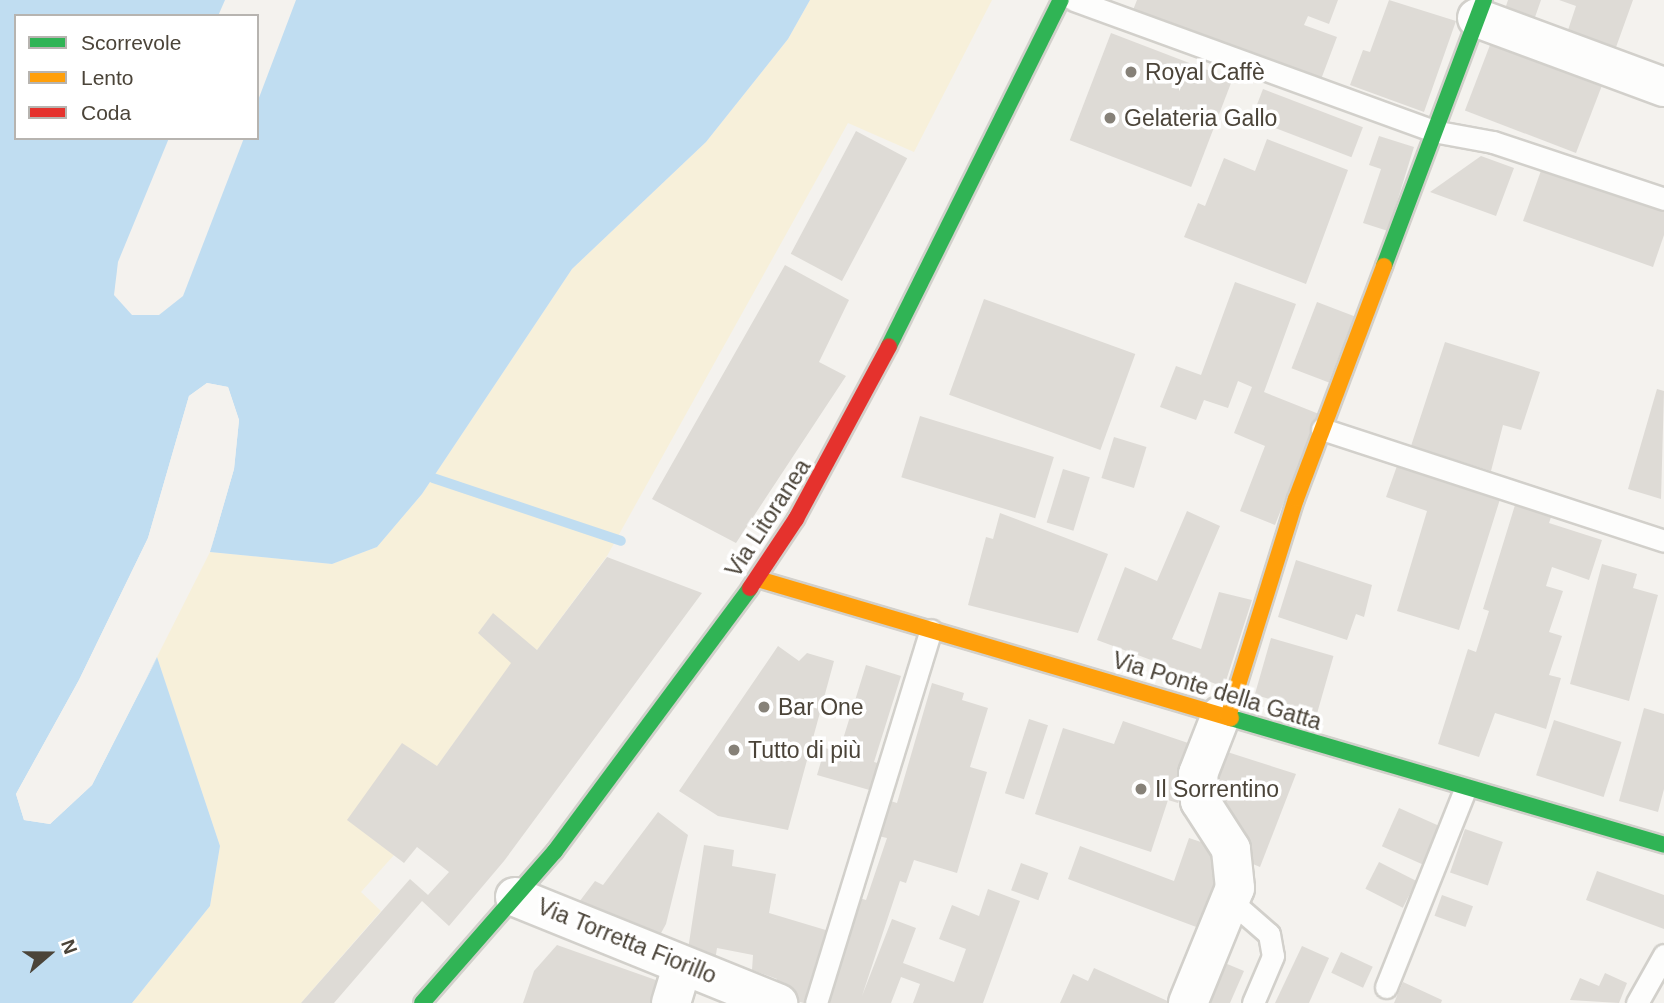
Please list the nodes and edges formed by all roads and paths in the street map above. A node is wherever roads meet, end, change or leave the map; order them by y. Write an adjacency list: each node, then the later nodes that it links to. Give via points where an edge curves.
1 (1061, 0): 9 (street, Via Litoranea, via 940,251 829,466)
2 (1074, 0): 5 (lane)
3 (1480, 9): 4 (street); 5 (street)
4 (1664, 87)
5 (1433, 131): 6 (lane, via 1493,142); 7 (street)
6 (1664, 199)
7 (1322, 429): 8 (lane); 11 (street)
8 (1664, 541)
9 (758, 579): 10 (street, Via Ponte della Gatta); 14 (street, Via Litoranea, via 649,729)
10 (931, 630): 11 (street, Via Ponte della Gatta); 22 (lane)
11 (1224, 716): 12 (street, Via Ponte della Gatta); 15 (street, via 1198,774 1200,801 1231,849 1236,871)
12 (1465, 789): 13 (street, Via Ponte della Gatta); 18 (lane)
13 (1664, 845)
14 (515, 897): 17 (street, Via Torretta Fiorillo); 19 (street, Via Litoranea)
15 (1231, 901): 23 (street); 24 (lane, via 1269,934 1273,956)
16 (1664, 955): 25 (lane)
17 (682, 965): 20 (street); 21 (street, Via Torretta Fiorillo)
18 (1386, 987)
19 (422, 1003)
20 (671, 1003)
21 (778, 1003)
22 (816, 1003)
23 (1188, 1003)
24 (1253, 1003)
25 (1637, 1003)

